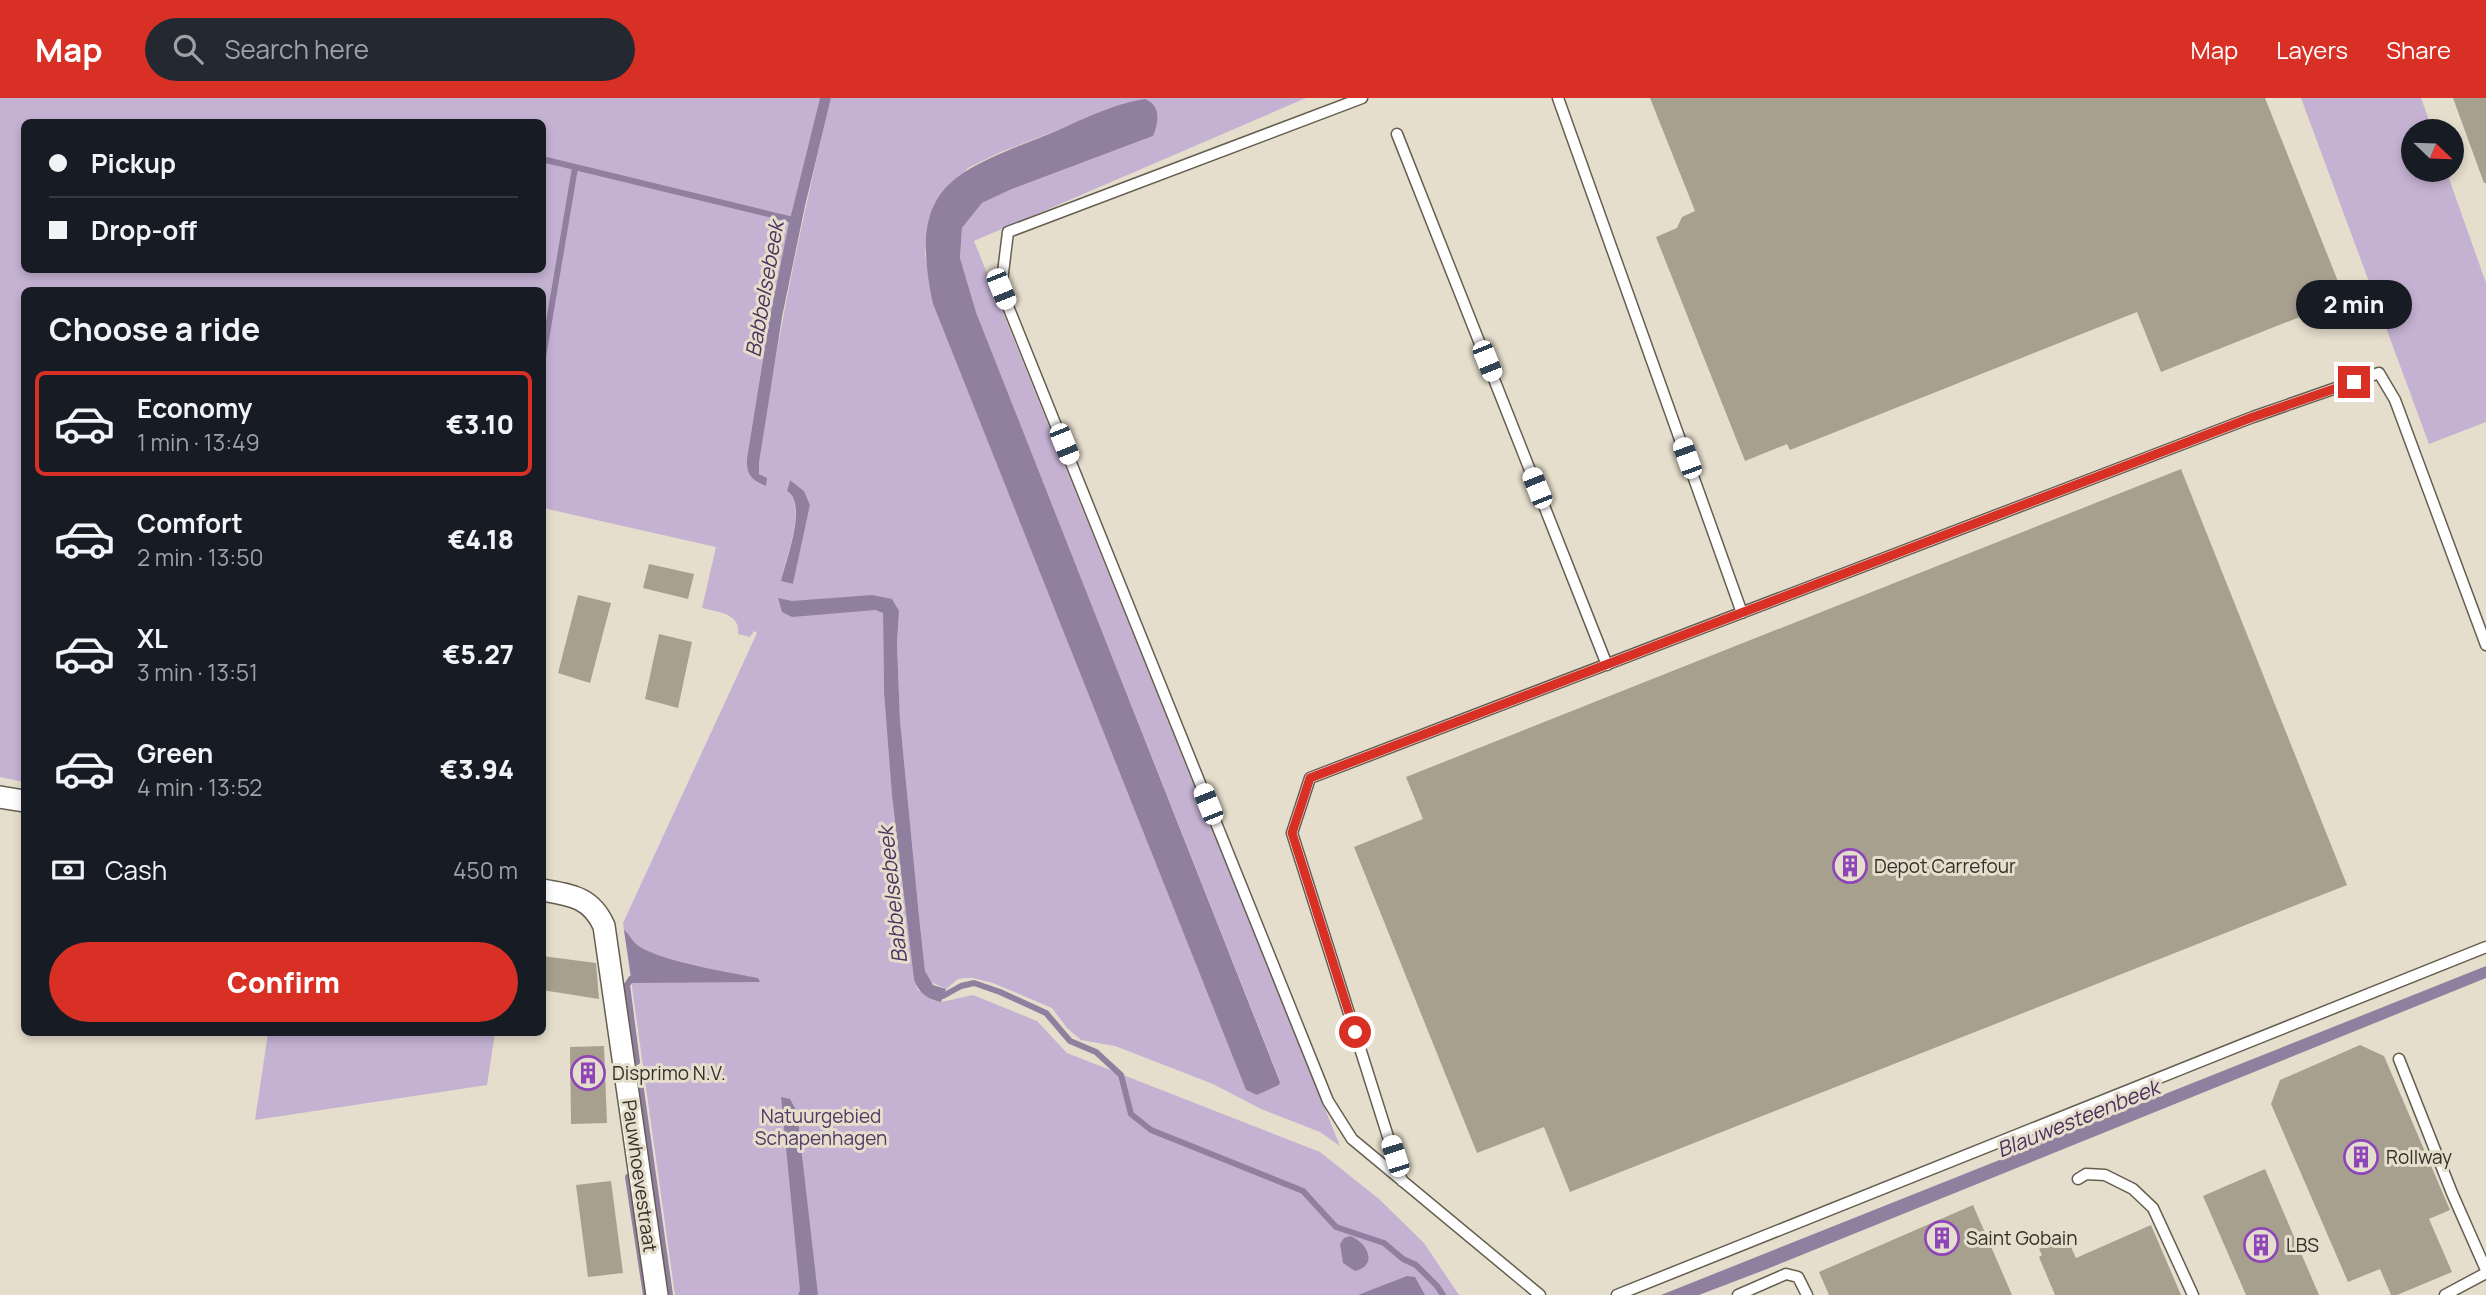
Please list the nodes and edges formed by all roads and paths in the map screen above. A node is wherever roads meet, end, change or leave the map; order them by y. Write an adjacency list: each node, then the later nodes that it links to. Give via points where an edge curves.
1 (1362, 98): 13 (lane, via 1008,232 1001,289 1328,1101 1352,1139)
2 (1558, 98): 4 (lane)
3 (1397, 134): 6 (lane)
4 (1742, 613): 5 (lane, via 2379,373 2395,400); 6 (lane)
5 (2486, 645)
6 (1607, 665): 13 (lane, via 1310,778 1292,833)
7 (0, 797): 8 (street)
8 (21, 800)
9 (546, 891): 15 (street, Pauwhoevestraat, via 590,904 604,926)
10 (2486, 947): 17 (lane)
11 (2399, 1059): 14 (lane)
12 (2078, 1179): 20 (lane, via 2086,1174 2105,1175 2133,1189 2153,1208)
13 (1402, 1181): 16 (lane)
14 (2486, 1271): 21 (lane)
15 (657, 1295)
16 (1540, 1295)
17 (1617, 1295)
18 (1738, 1295): 19 (lane, via 1786,1274 1798,1277)
19 (1807, 1295)
20 (2193, 1295)
21 (2445, 1295)

